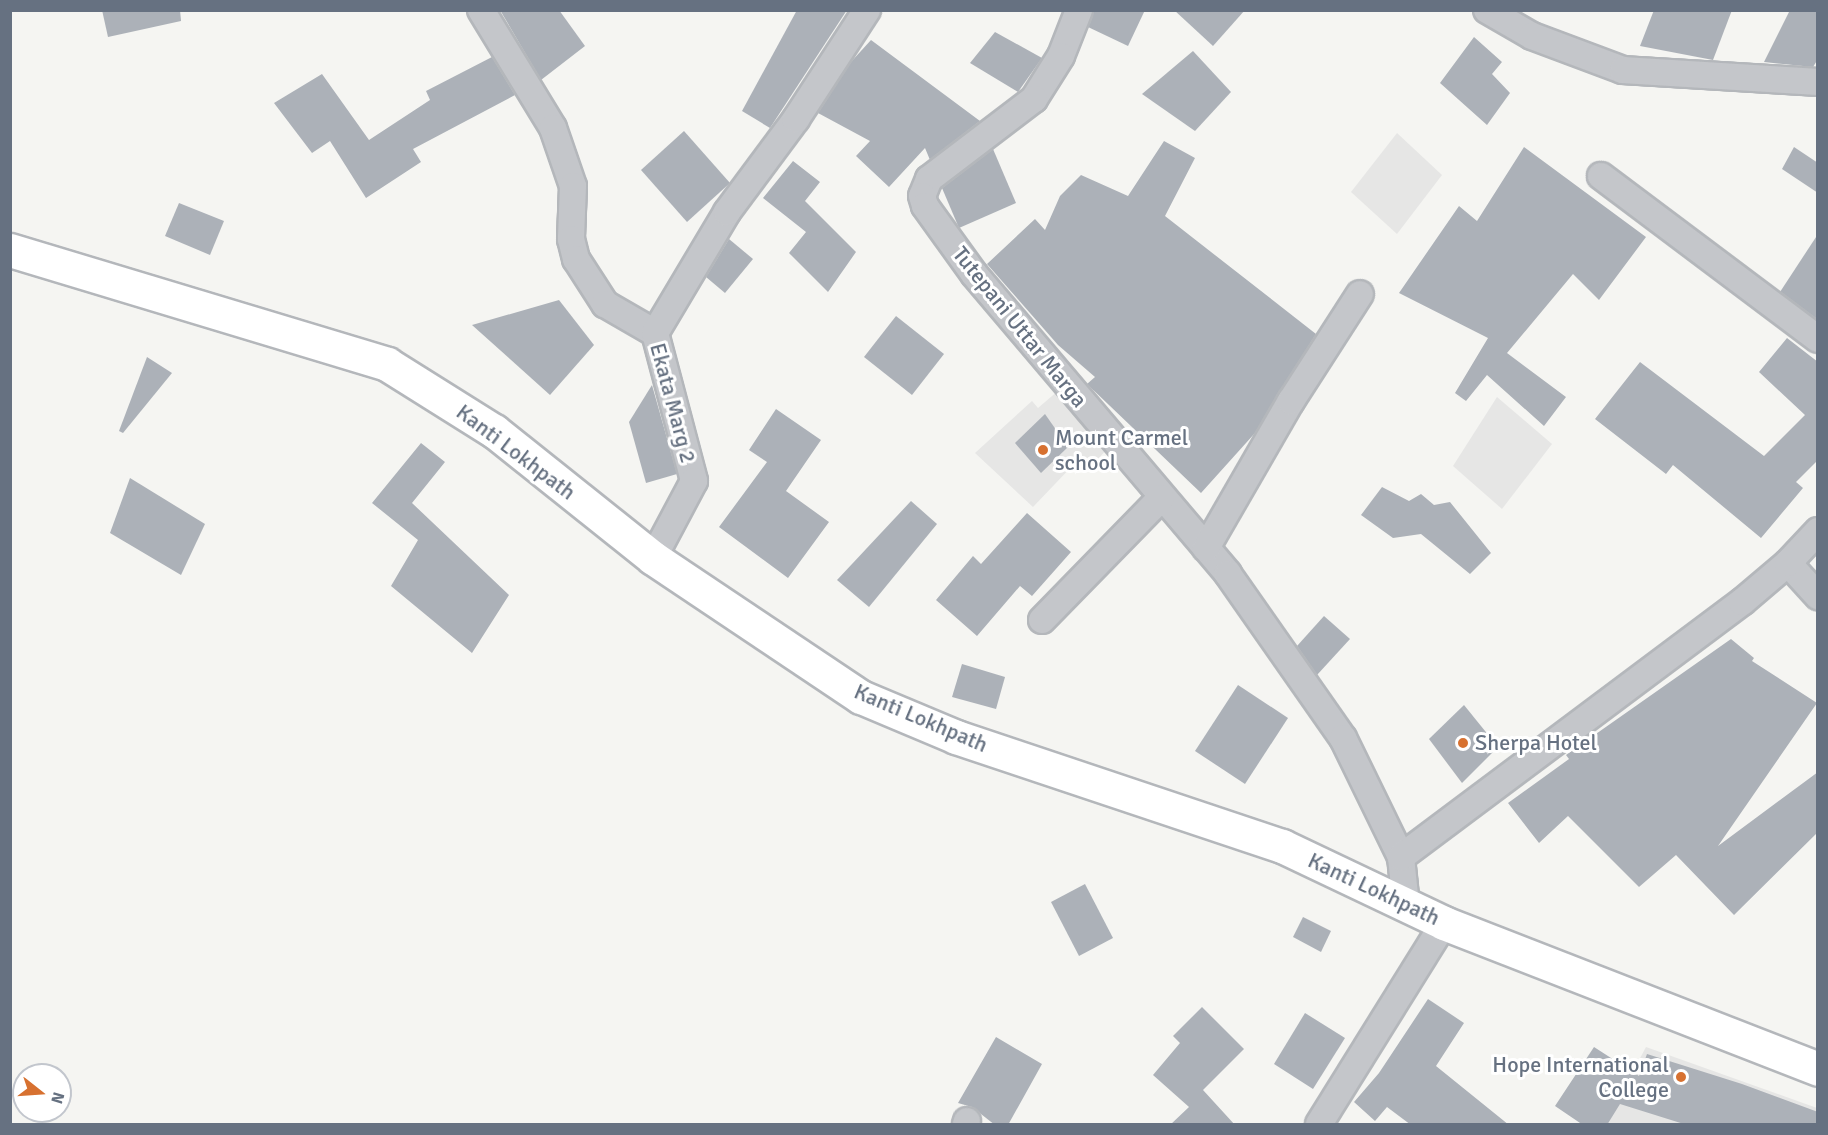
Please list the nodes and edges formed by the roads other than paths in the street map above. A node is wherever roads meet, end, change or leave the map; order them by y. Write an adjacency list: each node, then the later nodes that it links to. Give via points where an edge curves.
1 (481, 10): 9 (street, Ekata Marg 2, via 553,128 573,186 571,239 576,260 605,304)
2 (867, 10): 9 (street, via 796,119 727,212)
3 (1079, 10): 11 (street, Tutepani Uttar Marga, via 1061,56 1034,99 929,179 922,196 974,274)
4 (1487, 10): 5 (street, via 1532,36 1623,70)
5 (1818, 82)
6 (1601, 176): 10 (street)
7 (10, 250): 14 (main road, Kanti Lokhpath, via 387,364 494,431)
8 (1360, 294): 13 (street, via 1291,401)
9 (655, 333): 14 (street, Ekata Marg 2, via 693,481)
10 (1818, 339)
11 (1161, 498): 13 (street, Tutepani Uttar Marga); 17 (street)
12 (1818, 531): 15 (street)
13 (1206, 548): 18 (street, Tutepani Uttar Marga, via 1343,738)
14 (653, 558): 19 (main road, Kanti Lokhpath, via 861,697 956,737 1282,846)
15 (1788, 563): 16 (street); 18 (street, via 1733,609)
16 (1818, 596)
17 (1042, 620)
18 (1401, 857): 19 (street, Tutepani Uttar Marga)
19 (1406, 905): 20 (main road, Kanti Lokhpath)
20 (1444, 923): 21 (main road, Kanti Lokhpath); 22 (street)
21 (1818, 1069)
22 (1318, 1125)

